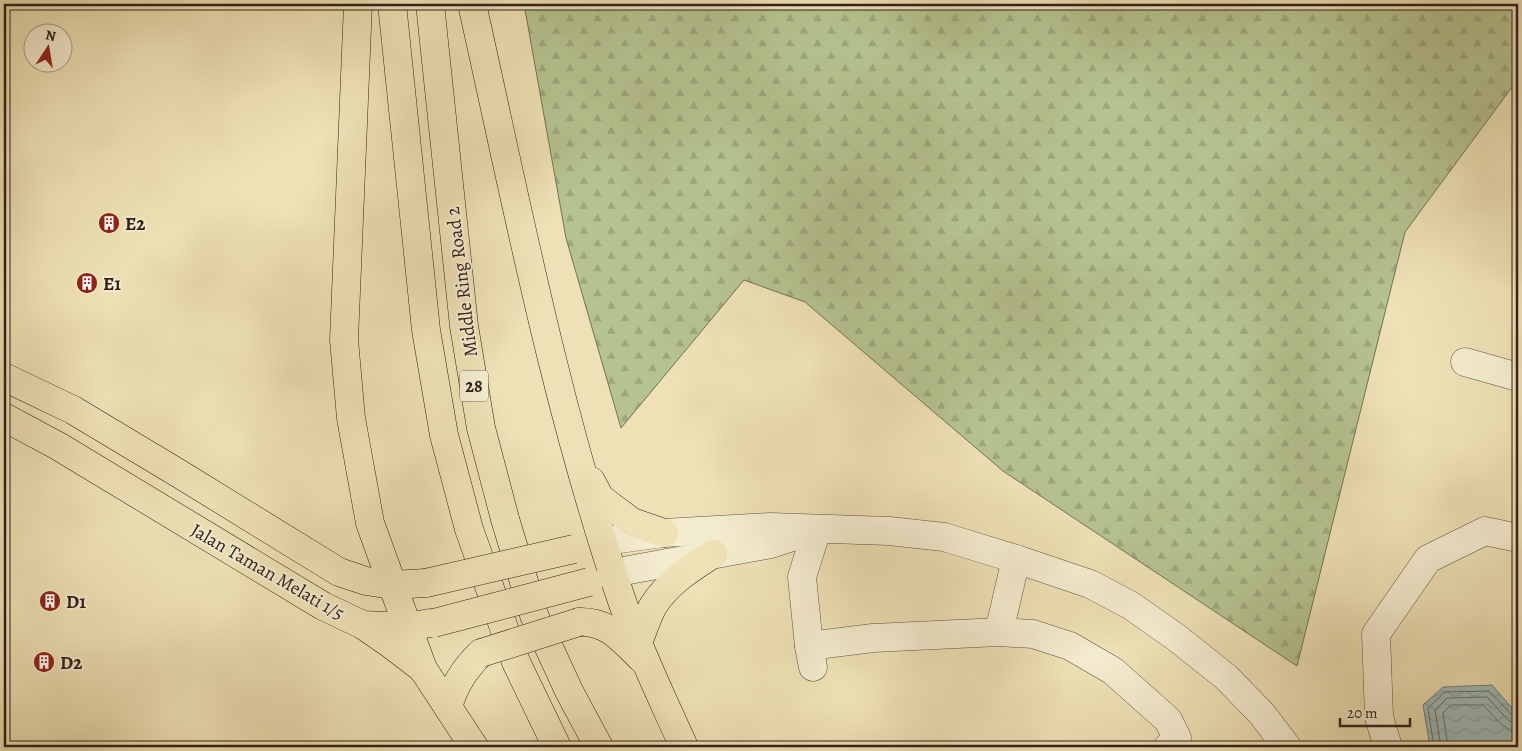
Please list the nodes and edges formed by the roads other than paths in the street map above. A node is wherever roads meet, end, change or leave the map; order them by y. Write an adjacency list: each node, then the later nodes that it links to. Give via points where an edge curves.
1 (358, 4): 17 (main road, via 344,340 351,418 370,523)
2 (392, 4): 25 (main road, Middle Ring Road 2 / 28, via 426,330 444,435 469,529 516,662)
3 (430, 4): 26 (main road, Middle Ring Road 2 / 28, via 464,326 481,428 534,615)
4 (472, 4): 9 (main road, via 540,309)
5 (1465, 362): 7 (street)
6 (4, 377): 17 (main road, Jalan Taman Melati 1/5, via 72,410 338,572)
7 (1518, 377)
8 (4, 417): 18 (main road, Jalan Taman Melati 1/5, via 58,446 323,606)
9 (576, 450): 11 (main road, via 600,498 632,522); 13 (main road)
10 (817, 529): 11 (street, via 770,527); 14 (street, via 771,544); 15 (street, via 889,531 944,537); 20 (street, via 802,577 811,656 872,638)
11 (664, 533): 13 (street)
12 (1518, 538): 30 (street, via 1485,531 1428,559 1376,634 1379,717)
13 (604, 541): 16 (main road); 17 (main road, Jalan Taman Melati 1/5, bridge, via 426,583)
14 (713, 554): 16 (street); 21 (main road, via 678,576 653,606)
15 (1016, 559): 20 (street); 29 (street, via 1090,584 1130,605 1226,677 1262,714)
16 (602, 578): 19 (main road, Jalan Taman Melati 1/5, bridge); 21 (main road)
17 (392, 585): 19 (main road)
18 (363, 625): 19 (main road, Jalan Taman Melati 1/5); 22 (main road)
19 (421, 625): 22 (main road)
20 (999, 632): 28 (street, via 1033,634 1070,646 1113,671 1168,720 1177,738)
21 (643, 653): 23 (main road, bridge, via 603,626 579,622 481,653 459,678); 27 (main road)
22 (423, 669): 23 (main road)
23 (448, 707): 24 (main road)
24 (474, 747)
25 (557, 747)
26 (599, 747)
27 (684, 747)
28 (1168, 747)
29 (1287, 747)
30 (1388, 747)

